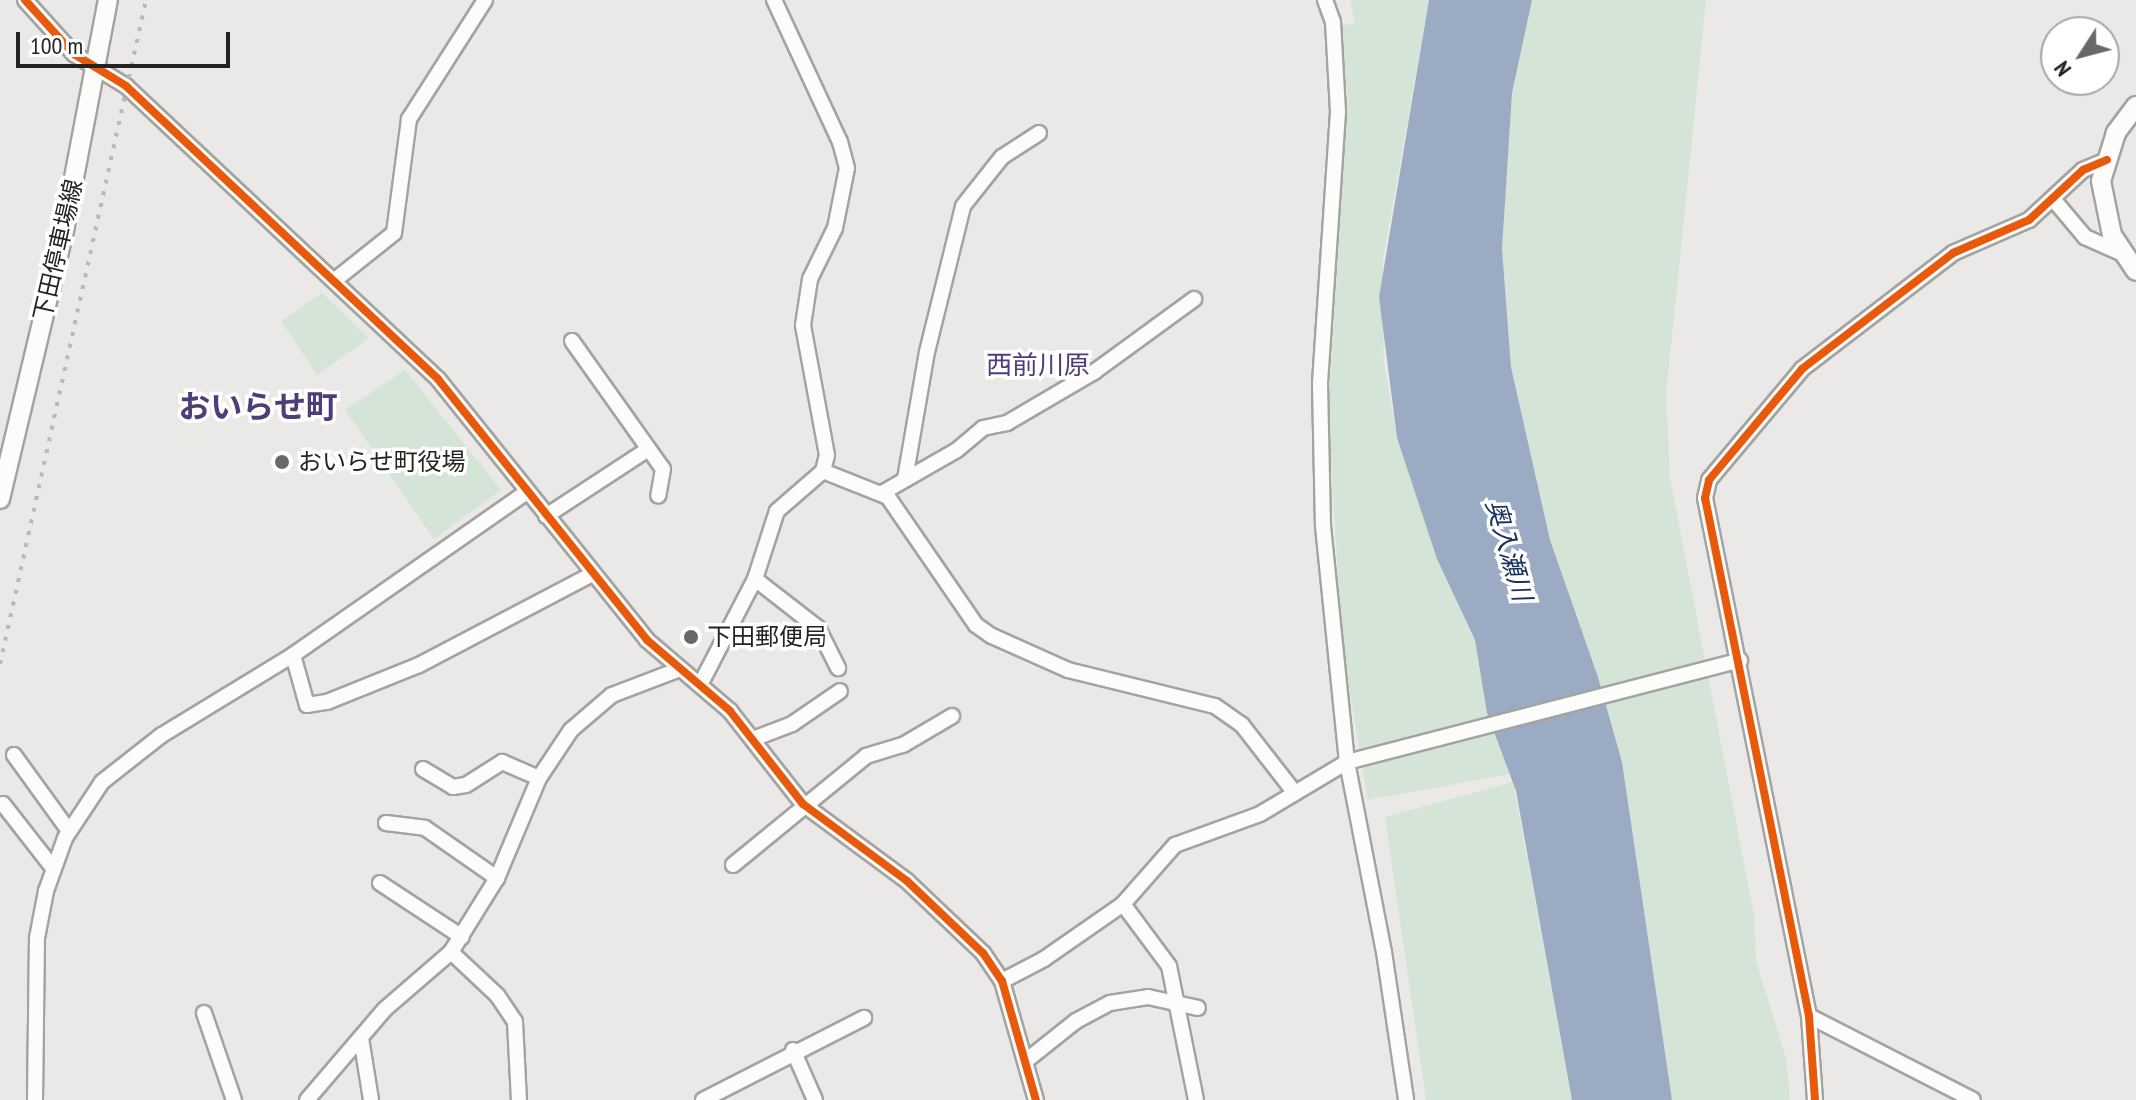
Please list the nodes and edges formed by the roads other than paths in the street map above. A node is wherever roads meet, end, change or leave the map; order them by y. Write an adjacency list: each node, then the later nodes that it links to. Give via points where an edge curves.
1 (25, 0): 6 (street, via 74,54)
2 (108, 0): 6 (main road, 下田停車場線)
3 (485, 0): 13 (street, via 409,119 394,233)
4 (774, 0): 18 (street, via 847,168 835,228 810,279 803,313 825,430)
5 (1325, 0): 36 (street, via 1333,22 1338,112 1320,384 1323,526)
6 (96, 65): 13 (street, via 126,86); 16 (main road, 下田停車場線, via 64,230)
7 (2136, 106): 9 (main road, via 2116,133)
8 (1039, 133): 19 (street, via 1002,157 963,206 927,352)
9 (2107, 160): 10 (street, via 2083,170); 11 (main road, via 2102,201)
10 (2053, 199): 11 (street, via 2085,237); 28 (street, via 2029,220 1953,253 1802,369 1709,480 1705,498)
11 (2123, 254): 12 (main road)
12 (2136, 271)
13 (335, 280): 20 (street, via 438,379)
14 (1194, 299): 19 (street, via 1094,372 1007,423 983,428 957,450)
15 (572, 341): 17 (street)
16 (7, 436): 23 (main road, 下田停車場線)
17 (647, 450): 22 (street, via 664,476); 24 (street)
18 (823, 471): 21 (street); 26 (street, via 777,511)
19 (905, 479): 21 (street)
20 (527, 492): 24 (street); 27 (street)
21 (882, 493): 39 (street, via 976,625 1045,662 1215,706 1242,725)
22 (658, 496)
23 (0, 499)
24 (546, 516): 25 (street)
25 (592, 574): 27 (street, via 419,665 327,702 307,705); 30 (street, via 647,640)
26 (755, 579): 29 (street, via 818,628); 31 (street)
27 (293, 655): 43 (street, via 121,763)
28 (1735, 661): 36 (street); 55 (street)
29 (838, 668)
30 (680, 669): 31 (street); 38 (street, via 598,705 571,730)
31 (700, 685): 34 (street)
32 (840, 691): 34 (street, via 792,724)
33 (952, 716): 41 (street, via 893,749 866,756)
34 (753, 739): 41 (street)
35 (14, 755): 43 (street)
36 (1352, 762): 39 (street); 69 (street)
37 (423, 769): 38 (street, via 453,787 502,762)
38 (539, 778): 46 (street)
39 (1295, 793): 48 (street, via 1260,814 1175,845)
40 (3, 804): 45 (street)
41 (803, 804): 44 (street); 51 (street, via 907,881 983,953)
42 (386, 823): 46 (street, via 425,828)
43 (69, 831): 45 (street)
44 (733, 865)
45 (53, 868): 60 (street, via 37,938)
46 (497, 878): 49 (street)
47 (380, 883): 49 (street)
48 (1123, 904): 51 (street); 52 (street, via 1164,955)
49 (462, 937): 50 (street)
50 (451, 952): 57 (street); 64 (street, via 497,995 515,1022)
51 (1002, 981): 59 (street)
52 (1176, 1003): 53 (street); 59 (street, via 1148,997 1110,1003 1076,1021); 68 (street)
53 (1198, 1008)
54 (204, 1013): 61 (street)
55 (1809, 1016): 70 (street); 71 (street)
56 (864, 1018): 58 (street)
57 (361, 1038): 62 (street); 63 (street)
58 (793, 1050): 65 (street); 66 (street)
59 (1027, 1060): 67 (street)
60 (35, 1100)
61 (234, 1100)
62 (307, 1100)
63 (371, 1100)
64 (519, 1100)
65 (703, 1100)
66 (815, 1100)
67 (1036, 1100)
68 (1196, 1100)
69 (1406, 1100)
70 (1815, 1100)
71 (1973, 1100)

